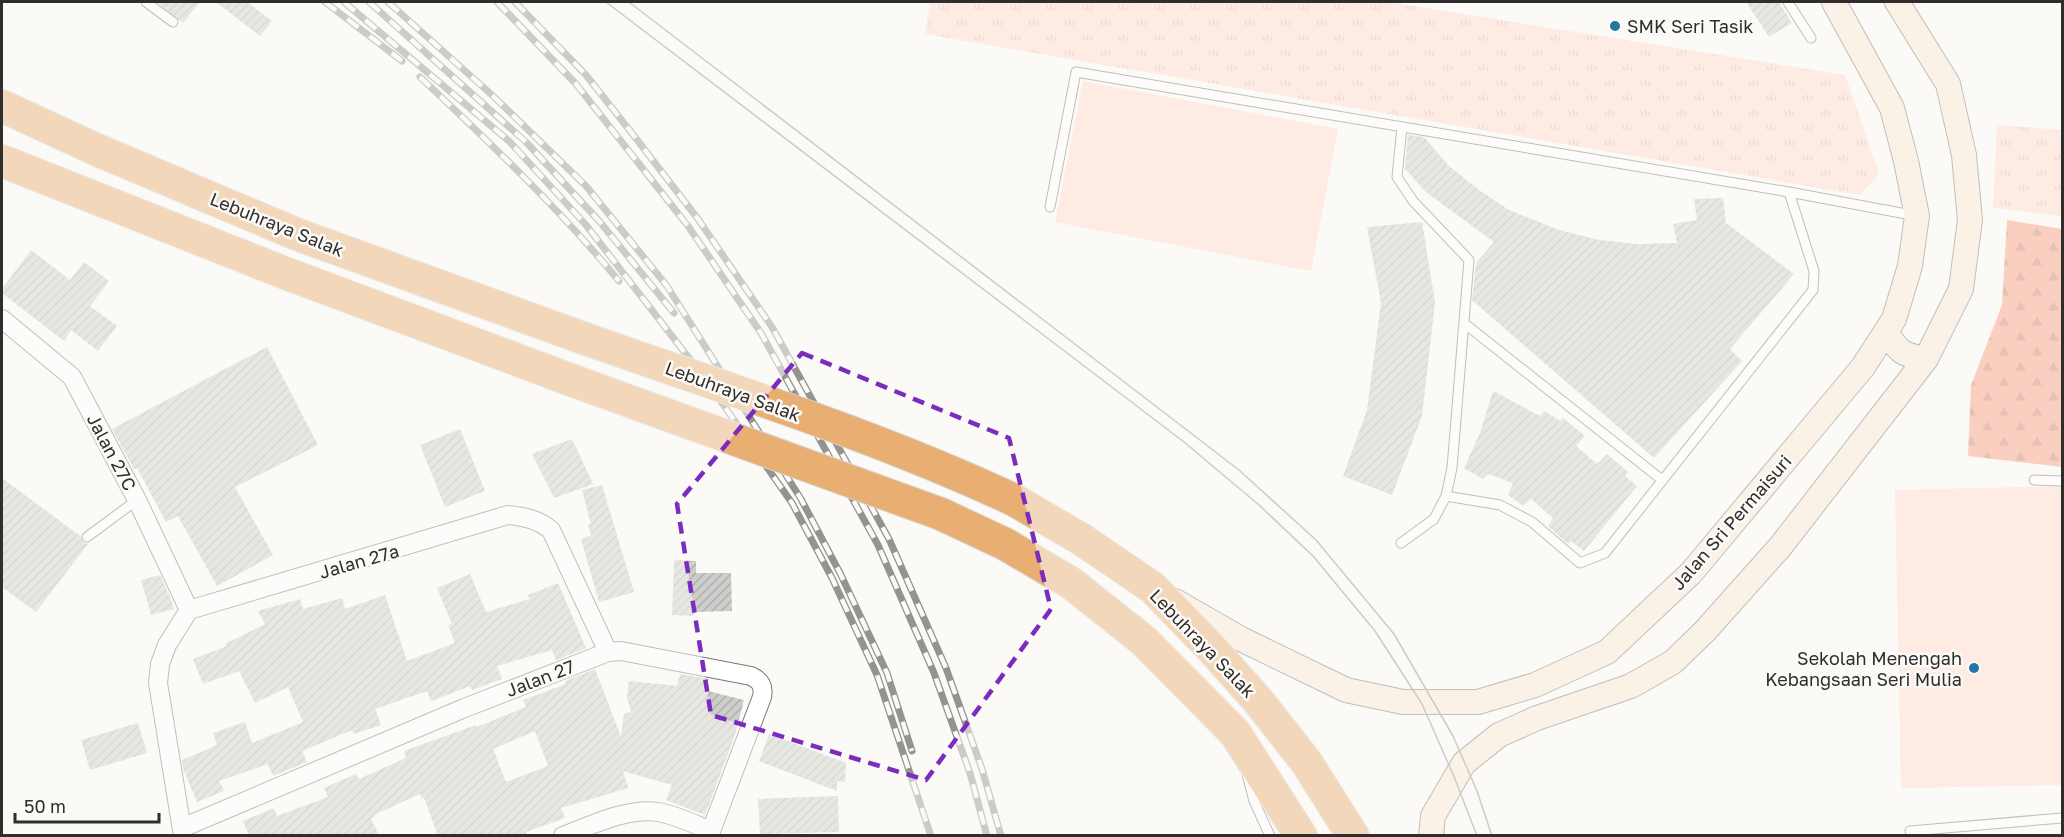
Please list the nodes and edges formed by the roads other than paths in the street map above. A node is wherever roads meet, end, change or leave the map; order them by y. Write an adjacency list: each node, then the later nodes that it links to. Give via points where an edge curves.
1 (146, 2): 5 (lane)
2 (1788, 2): 6 (lane)
3 (1834, 2): 12 (main road, Jalan Sri Permaisuri, via 1892,108)
4 (1897, 2): 16 (main road, via 1948,84 1964,155 1970,220 1961,289)
5 (173, 22)
6 (1811, 38)
7 (2, 106): 24 (highway, Lebuhraya Salak, bridge, via 296,234 959,474 1081,538)
8 (1402, 127): 10 (lane); 11 (lane, via 1076,72); 14 (lane, via 1397,177 1413,201 1469,260)
9 (2, 161): 27 (highway, bridge, via 275,269 941,514 1005,544 1071,583 1144,641)
10 (1789, 192): 12 (lane); 17 (lane, via 1814,271 1813,290)
11 (1050, 207)
12 (1917, 216): 15 (main road, Jalan Sri Permaisuri, via 1910,267 1894,319)
13 (2, 319): 21 (street, Jalan 27C, via 72,376)
14 (1464, 323): 17 (lane); 20 (lane, via 1452,468)
15 (1886, 332): 16 (main road, via 1897,350); 24 (main road, Jalan Sri Permaisuri, via 1863,367 1691,573 1607,652 1535,685 1478,702 1403,702 1346,690 1241,639)
16 (1926, 360): 36 (main road, via 1779,547 1697,639 1673,662 1631,686 1499,735 1464,763 1433,816)
17 (1662, 480): 20 (lane, via 1605,553 1580,563 1532,522 1500,505)
18 (2034, 480): 19 (lane)
19 (2062, 481)
20 (1446, 496): 23 (lane, via 1434,519)
21 (137, 500): 22 (lane); 25 (street, Jalan 27C)
22 (87, 537)
23 (1401, 543)
24 (1153, 588): 35 (highway, Lebuhraya Salak, via 1260,703 1307,763)
25 (189, 610): 26 (street, Jalan 27a, via 508,515 528,517 551,530); 30 (street, Jalan 27, via 167,645 158,683)
26 (608, 652): 30 (street, Jalan 27, via 462,709); 31 (street, Jalan 27, via 621,651 759,680 762,697)
27 (1235, 733): 33 (lane, via 1254,801); 34 (highway)
28 (2062, 818): 29 (lane)
29 (1910, 831)
30 (183, 832)
31 (712, 833): 32 (street, via 678,818 639,812)
32 (563, 836)
33 (1270, 836)
34 (1301, 836)
35 (1353, 836)
36 (1431, 836)

